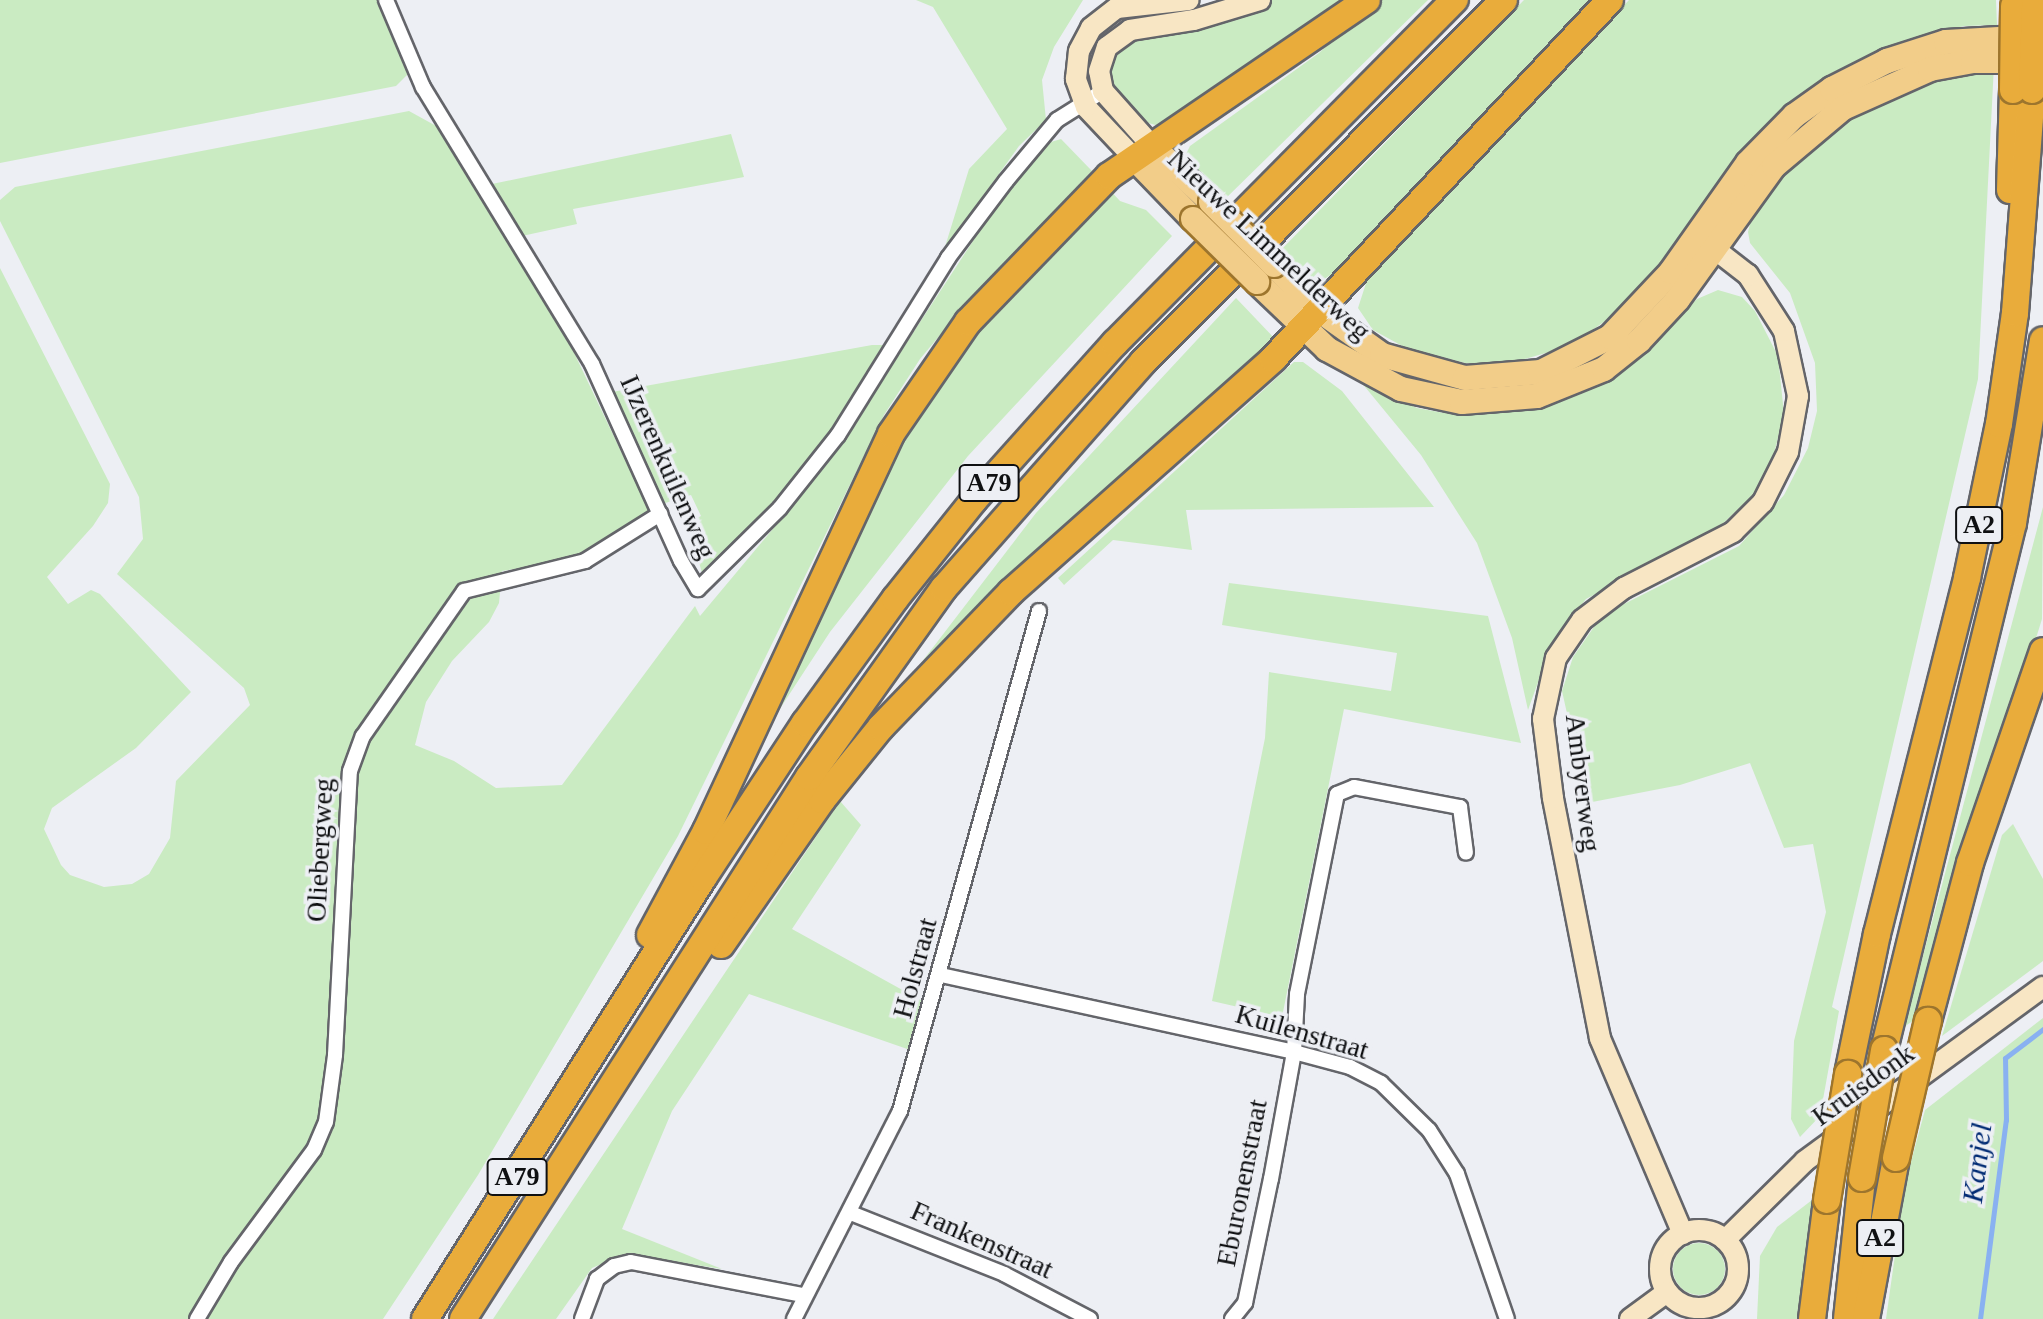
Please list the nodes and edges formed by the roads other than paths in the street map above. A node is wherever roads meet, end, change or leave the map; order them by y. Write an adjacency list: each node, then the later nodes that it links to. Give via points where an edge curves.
1 (386, 0): 18 (street, IJzerenkuilenweg, via 430,99 592,364)
2 (1189, 0): 12 (main road, via 1127,6 1097,21 1077,58 1076,79)
3 (1260, 0): 11 (main road, via 1123,33 1102,58)
4 (1367, 0): 13 (highway, A79)
5 (1455, 0): 24 (highway, A79, via 1115,343 974,500 805,723)
6 (1504, 0): 26 (highway, A79, via 1143,362 982,542 809,777)
7 (1610, 0): 16 (highway)
8 (2024, 3): 43 (highway, A2, bridge, via 2008,262 2015,313 1981,518 1877,934 1848,1074)
9 (2043, 37): 15 (main road, Nieuwe Limmelderweg, via 1946,42 1849,78 1774,134)
10 (2043, 61): 15 (main road, Nieuwe Limmelderweg, via 1949,65 1892,83 1843,108 1774,166)
11 (1103, 91): 12 (street, IJzerenkuilenweg); 13 (main road)
12 (1084, 103): 13 (main road); 18 (street, IJzerenkuilenweg, via 1057,120 1006,181 948,258 838,435 780,508 703,587 692,583)
13 (1143, 152): 14 (main road, Nieuwe Limmelderweg); 24 (highway, A79, via 1007,277 932,370 891,434)
14 (1202, 210): 16 (main road, Nieuwe Limmelderweg, bridge, via 1274,265); 16 (main road, Nieuwe Limmelderweg, bridge, via 1257,282)
15 (1705, 241): 16 (main road, Nieuwe Limmelderweg, via 1672,306 1624,354 1585,379 1537,396 1491,403 1418,395 1353,366); 28 (main road, Ambyerweg, via 1748,275 1784,331 1798,396 1788,452 1763,502 1733,532 1624,588 1582,620 1556,658 1543,719 1553,798 1600,1038)
16 (1311, 318): 26 (highway, A79, via 1273,359 1011,592 881,727)
17 (2043, 340): 44 (highway, A2, bridge, via 2013,523 1884,1050 1862,1178)
18 (660, 514): 34 (street, Oliebergweg, via 585,561 464,591 359,744 350,771 335,1055 326,1122 307,1162 231,1262)
19 (1039, 611): 22 (street, Holstraat)
20 (2043, 651): 45 (highway, A2, bridge, via 1970,863 1928,1021)
21 (1466, 853): 25 (street, Eburonenstraat, via 1460,807 1354,787 1337,794 1297,994)
22 (941, 975): 25 (street, Kuilenstraat); 27 (street, Holstraat, via 900,1111)
23 (2043, 987): 29 (main road, Kruisdonk, via 1805,1161)
24 (607, 1033): 35 (highway, A79)
25 (1294, 1052): 40 (street, Eburonenstraat, via 1245,1303); 41 (street, Kuilenstraat, via 1350,1067 1381,1083 1429,1130 1463,1184)
26 (623, 1070): 36 (highway, A79)
27 (851, 1213): 31 (street, Holstraat); 39 (street, Frankenstraat, via 1004,1274)
28 (1683, 1234): 29 (main road, via 1706,1231); 30 (main road, via 1667,1247 1660,1265)
29 (1725, 1240): 32 (main road, via 1735,1254 1738,1274)
30 (1667, 1292): 33 (main road); 42 (main road)
31 (802, 1295): 37 (street, via 631,1262 614,1266 597,1279); 38 (street, Holstraat)
32 (1727, 1309): 33 (main road)
33 (1704, 1314)
34 (197, 1319)
35 (425, 1319)
36 (463, 1319)
37 (582, 1319)
38 (794, 1319)
39 (1090, 1319)
40 (1232, 1319)
41 (1507, 1319)
42 (1630, 1319)
43 (1812, 1319)
44 (1847, 1319)
45 (1866, 1319)

